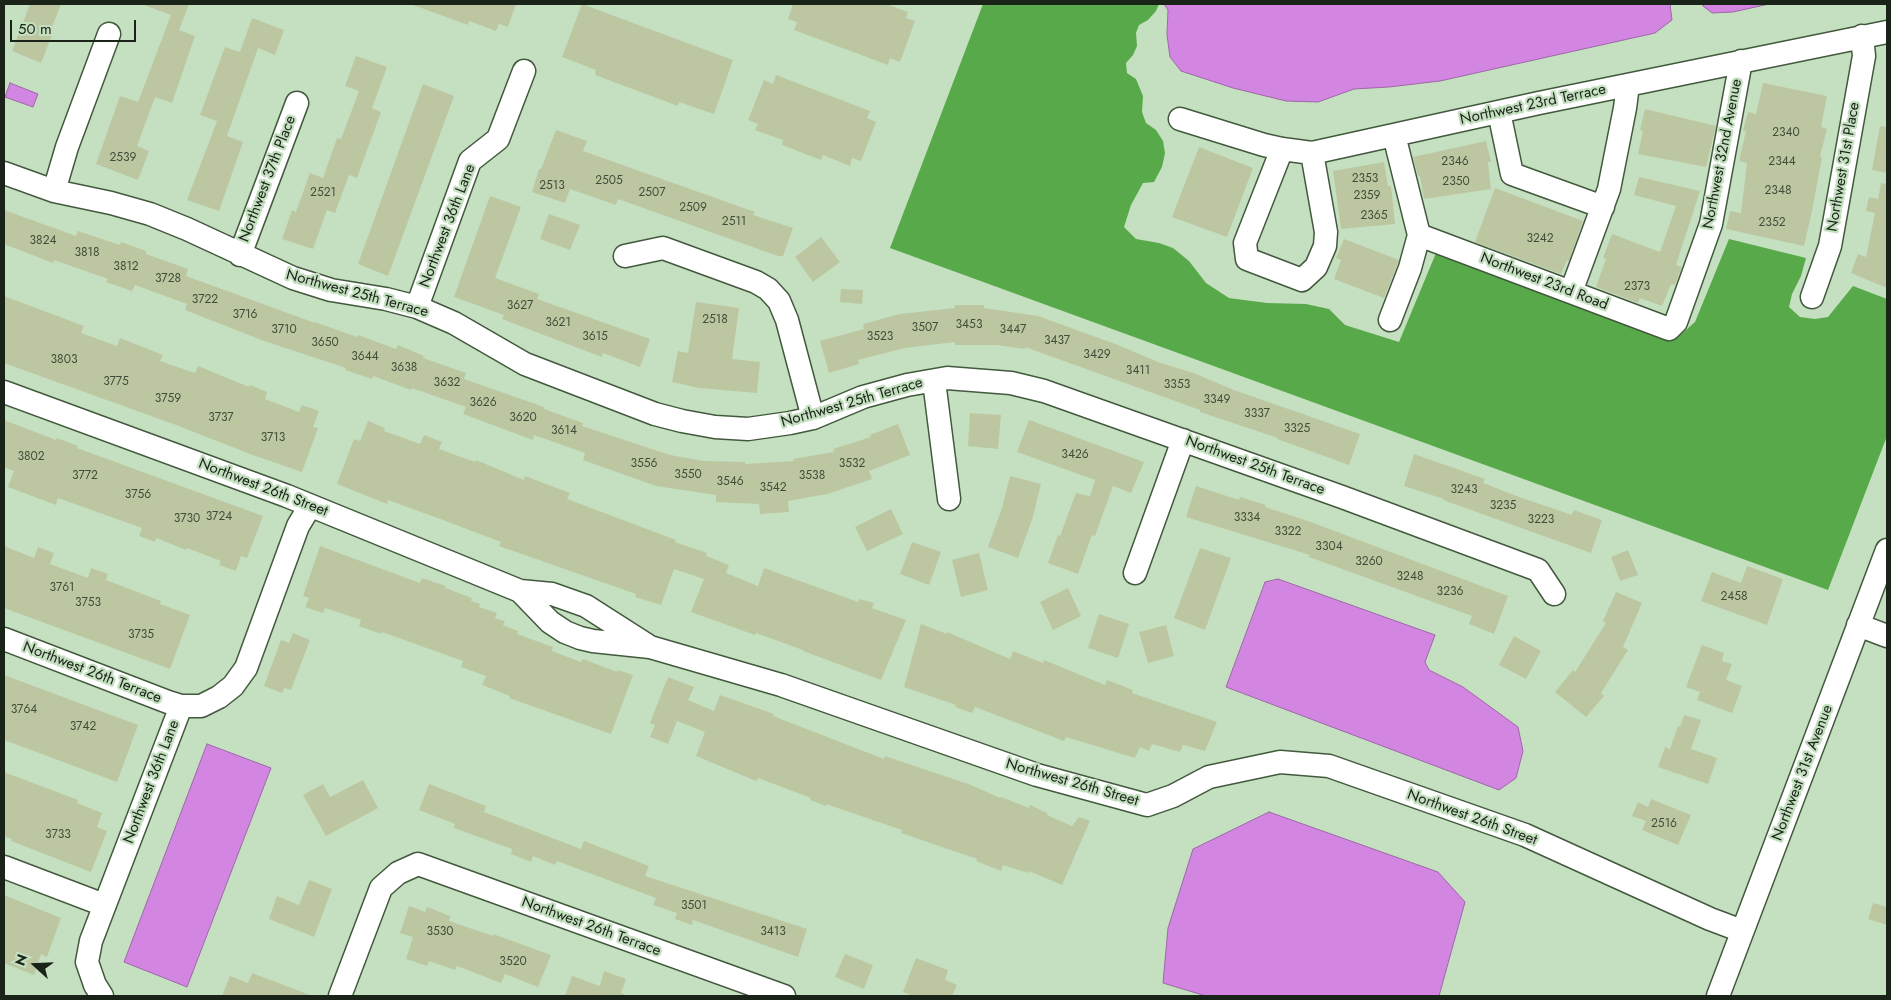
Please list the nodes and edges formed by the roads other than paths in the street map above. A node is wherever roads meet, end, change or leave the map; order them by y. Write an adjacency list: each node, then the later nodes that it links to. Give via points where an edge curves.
1 (1887, 32): 3 (street, Northwest 23rd Terrace)
2 (110, 34): 14 (street)
3 (1862, 36): 4 (street, Northwest 23rd Terrace); 20 (street, Northwest 31st Place, via 1864,56 1830,246)
4 (1741, 60): 6 (street, Northwest 23rd Terrace); 23 (street, Northwest 32nd Avenue, via 1711,224 1676,322)
5 (524, 71): 21 (street, Northwest 36th Lane, via 498,139 470,162)
6 (1628, 84): 8 (street, Northwest 23rd Terrace); 15 (street)
7 (297, 103): 17 (street, Northwest 37th Place)
8 (1499, 112): 10 (street, Northwest 23rd Terrace); 15 (street, via 1512,174)
9 (1180, 119): 11 (street, Northwest 23rd Terrace)
10 (1394, 135): 12 (street, Northwest 23rd Terrace); 16 (street)
11 (1282, 149): 12 (street, Northwest 23rd Terrace); 12 (street, via 1245,244 1247,258 1302,280 1316,267 1325,246 1326,232)
12 (1312, 153)
13 (4, 172): 14 (street, Northwest 25th Terrace)
14 (54, 191): 17 (street, Northwest 25th Terrace, via 150,214)
15 (1603, 207): 19 (street)
16 (1419, 235): 19 (street, Northwest 23rd Road); 22 (street)
17 (240, 254): 21 (street, Northwest 25th Terrace, via 293,278 331,290)
18 (625, 256): 26 (street, via 663,248 768,289 779,301 787,320)
19 (1571, 292): 23 (street, Northwest 23rd Road)
20 (1812, 296)
21 (417, 307): 26 (street, Northwest 25th Terrace, via 454,323 525,364 655,414 715,427 748,429)
22 (1390, 320)
23 (1670, 329)
24 (934, 380): 26 (street, Northwest 25th Terrace, via 863,398); 27 (street, Northwest 25th Terrace, via 979,380 1044,390); 28 (street)
25 (4, 392): 29 (street, Northwest 26th Street)
26 (813, 418)
27 (1184, 440): 31 (street); 33 (street, Northwest 25th Terrace, via 1538,570)
28 (949, 499)
29 (310, 506): 32 (street, Northwest 26th Street); 38 (street, Northwest 36th Lane, via 298,526 246,668 233,686 219,697 201,706)
30 (1887, 550): 34 (street, Northwest 31st Avenue)
31 (1135, 573)
32 (520, 590): 37 (street, Northwest 26th Street, via 552,594 586,606); 37 (street, Northwest 26th Street, via 550,622 565,632 593,642)
33 (1554, 594)
34 (1858, 625): 35 (street); 41 (street, Northwest 31st Avenue)
35 (1887, 636)
36 (4, 639): 38 (street, Northwest 26th Terrace)
37 (650, 647): 41 (street, Northwest 26th Street, via 781,684 1038,776 1147,805 1209,777 1280,762 1328,766 1525,835)
38 (181, 706): 40 (street, Northwest 36th Lane)
39 (4, 867): 40 (street)
40 (104, 905): 42 (street, Northwest 36th Lane, via 87,962)
41 (1742, 931): 45 (street, Northwest 31st Avenue)
42 (99, 991)
43 (340, 996): 44 (street, Northwest 26th Terrace, via 380,888 398,873 418,864)
44 (784, 996)
45 (1718, 996)

